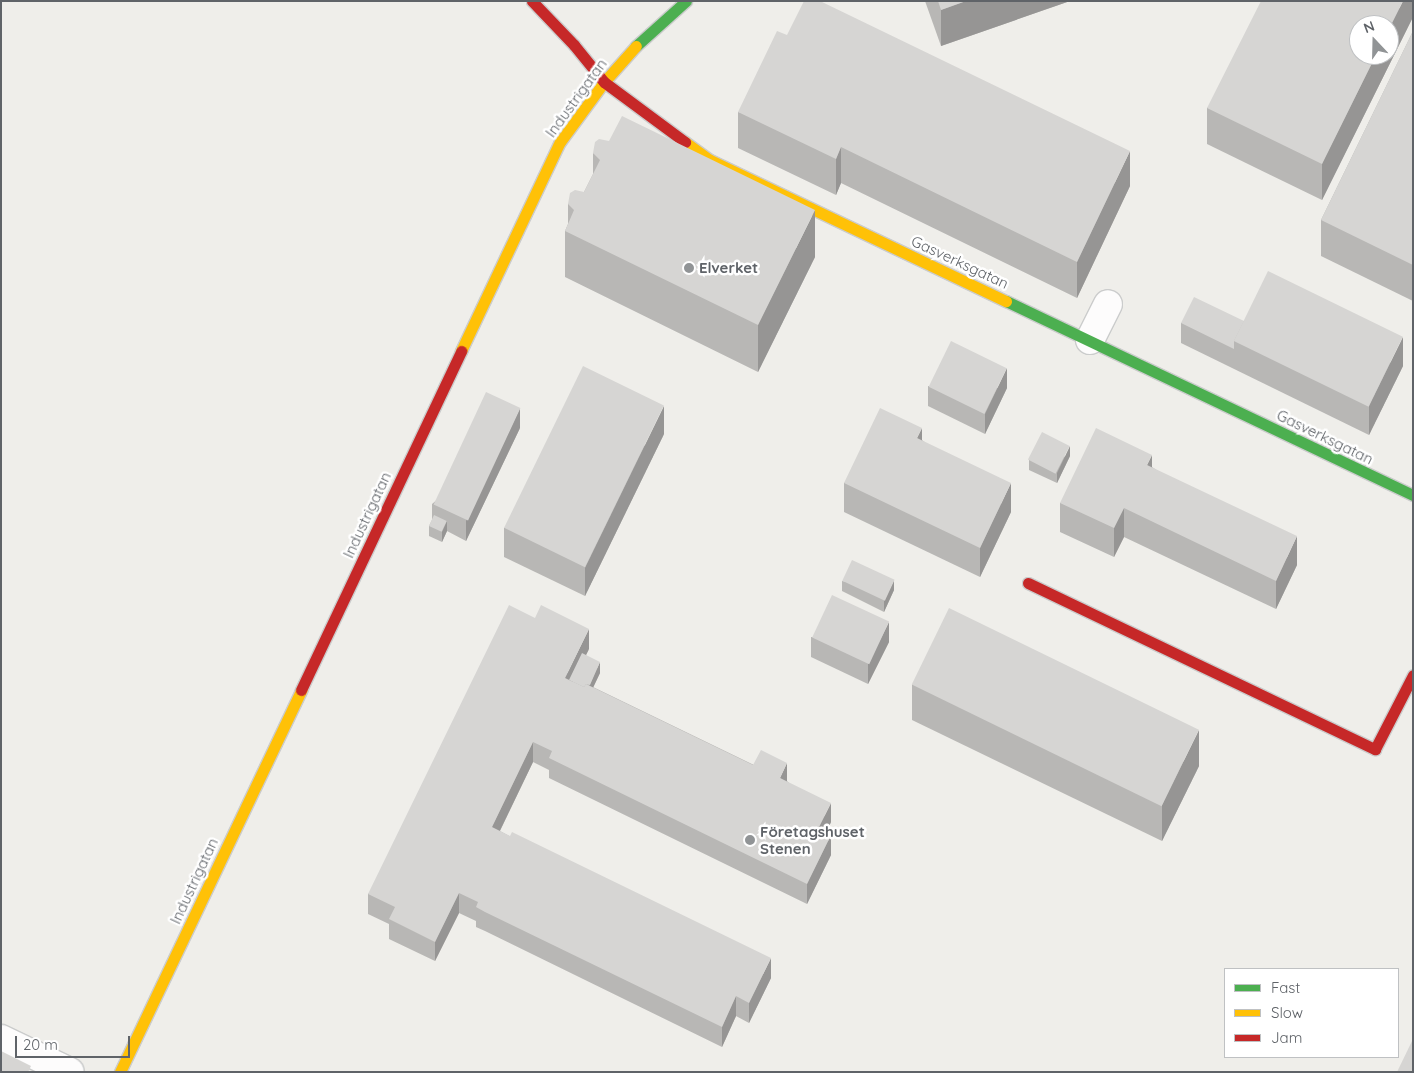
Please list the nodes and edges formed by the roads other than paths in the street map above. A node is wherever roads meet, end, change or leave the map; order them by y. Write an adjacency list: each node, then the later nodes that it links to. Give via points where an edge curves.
1 (532, 1): 3 (street, Gasverksgatan)
2 (686, 1): 3 (street, Industrigatan, via 628,54)
3 (604, 82): 5 (street, Gasverksgatan, via 710,160); 11 (street, Industrigatan, via 560,142)
4 (1108, 304): 5 (street)
5 (1090, 340): 6 (street, Gasverksgatan)
6 (1413, 495)
7 (1028, 583): 8 (street, via 1375,749)
8 (1413, 675)
9 (1, 1039): 10 (street)
10 (70, 1072)
11 (120, 1072)

